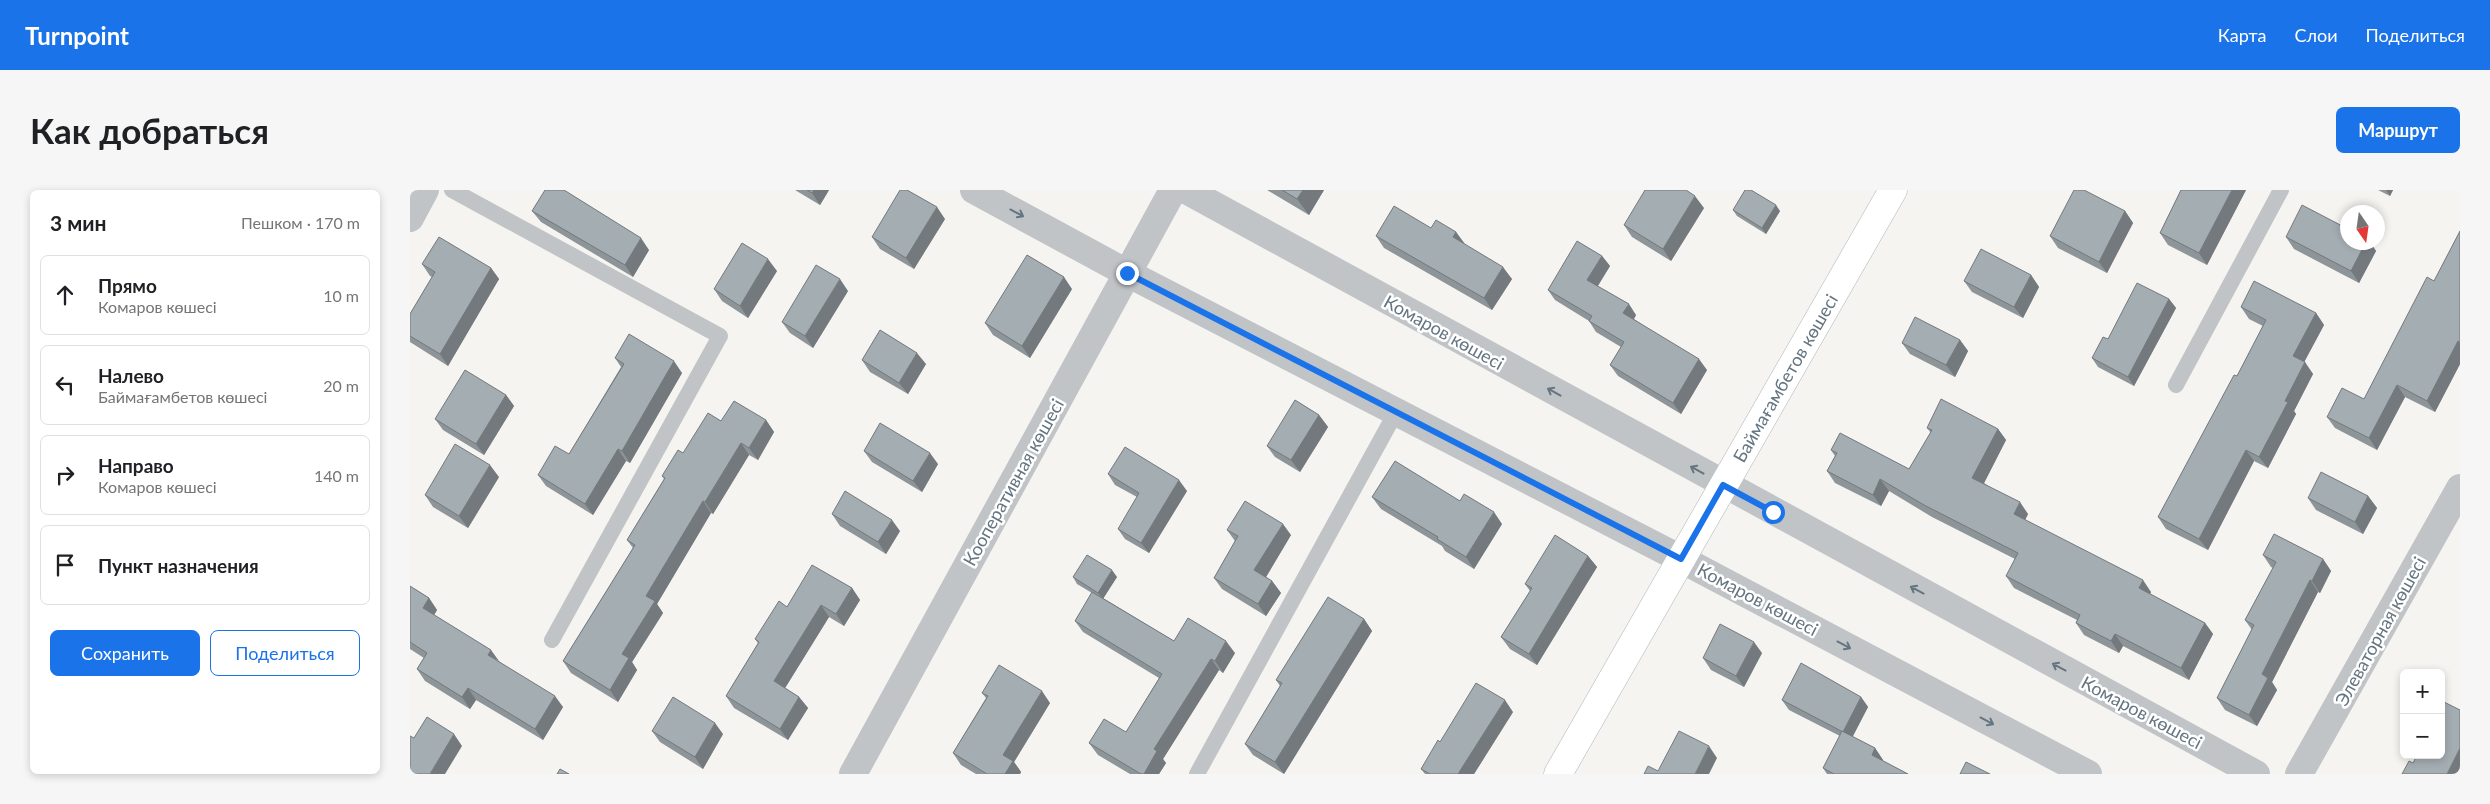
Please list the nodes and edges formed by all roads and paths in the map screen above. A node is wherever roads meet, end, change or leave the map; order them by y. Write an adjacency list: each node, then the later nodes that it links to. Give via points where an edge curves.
1 (425, 190): 8 (street)
2 (452, 190): 15 (lane, via 720,336)
3 (974, 190): 9 (street, Комаров көшесі, one-way to 9)
4 (1173, 190): 9 (street, Кооперативная көшесі)
5 (1186, 190): 12 (street, Комаров көшесі, one-way to 5)
6 (1893, 190): 12 (main road, Баймағамбетов көшесі)
7 (2281, 190): 10 (lane)
8 (410, 218)
9 (1127, 273): 11 (street, Комаров көшесі); 16 (street, Кооперативная көшесі)
10 (2176, 385)
11 (1396, 412): 14 (street, Комаров көшесі); 17 (lane)
12 (1723, 485): 14 (main road, Баймағамбетов көшесі); 20 (street, Комаров көшесі, one-way to 12)
13 (2460, 488): 21 (street, Элеваторная көшесі)
14 (1681, 559): 18 (main road, Баймағамбетов көшесі); 19 (street, Комаров көшесі, one-way to 19)
15 (552, 640)
16 (853, 774)
17 (1197, 774)
18 (1558, 774)
19 (2088, 774)
20 (2256, 774)
21 (2299, 774)

